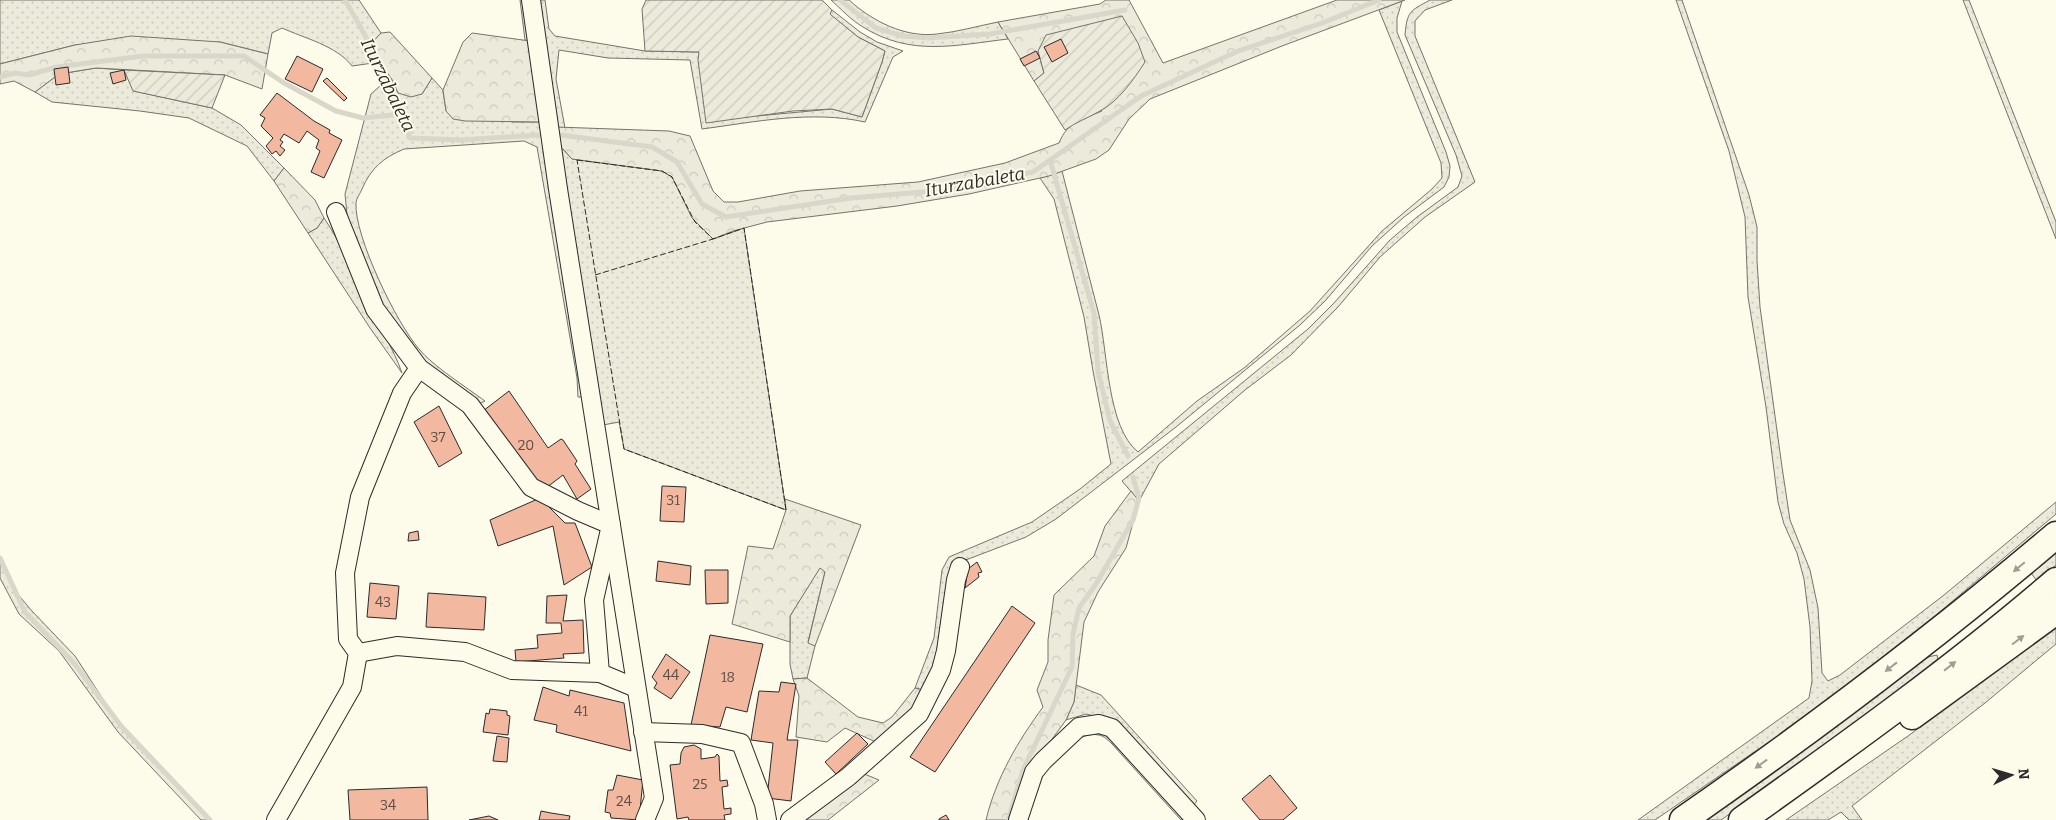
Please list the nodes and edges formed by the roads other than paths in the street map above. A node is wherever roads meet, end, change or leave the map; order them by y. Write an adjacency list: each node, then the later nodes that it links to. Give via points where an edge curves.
1 (531, 0): 4 (street)
2 (336, 212): 3 (street, via 374,309)
3 (419, 368): 4 (street, via 470,405 531,487); 9 (street, via 402,393 360,497 345,573 348,639)
4 (611, 525): 10 (street, via 594,600); 11 (street)
5 (2056, 535): 19 (highway, one-way to 19, via 1848,701)
6 (960, 568): 16 (street, via 941,670 920,714 848,777)
7 (2056, 581): 20 (highway, one-way to 7, via 1860,736)
8 (2056, 611): 21 (highway, one-way to 8, via 1959,684)
9 (358, 652): 10 (street, via 397,646 436,649 465,652 512,670); 13 (street, via 352,687)
10 (600, 673): 11 (street)
11 (636, 688): 12 (street)
12 (643, 732): 14 (street, via 654,798); 15 (street, via 702,734 741,743)
13 (276, 820)
14 (645, 820)
15 (767, 820)
16 (790, 820)
17 (1018, 820): 18 (street, via 1034,772 1043,761 1079,727 1099,724 1112,728)
18 (1196, 820)
19 (1682, 820)
20 (1742, 820)
21 (1764, 820)

